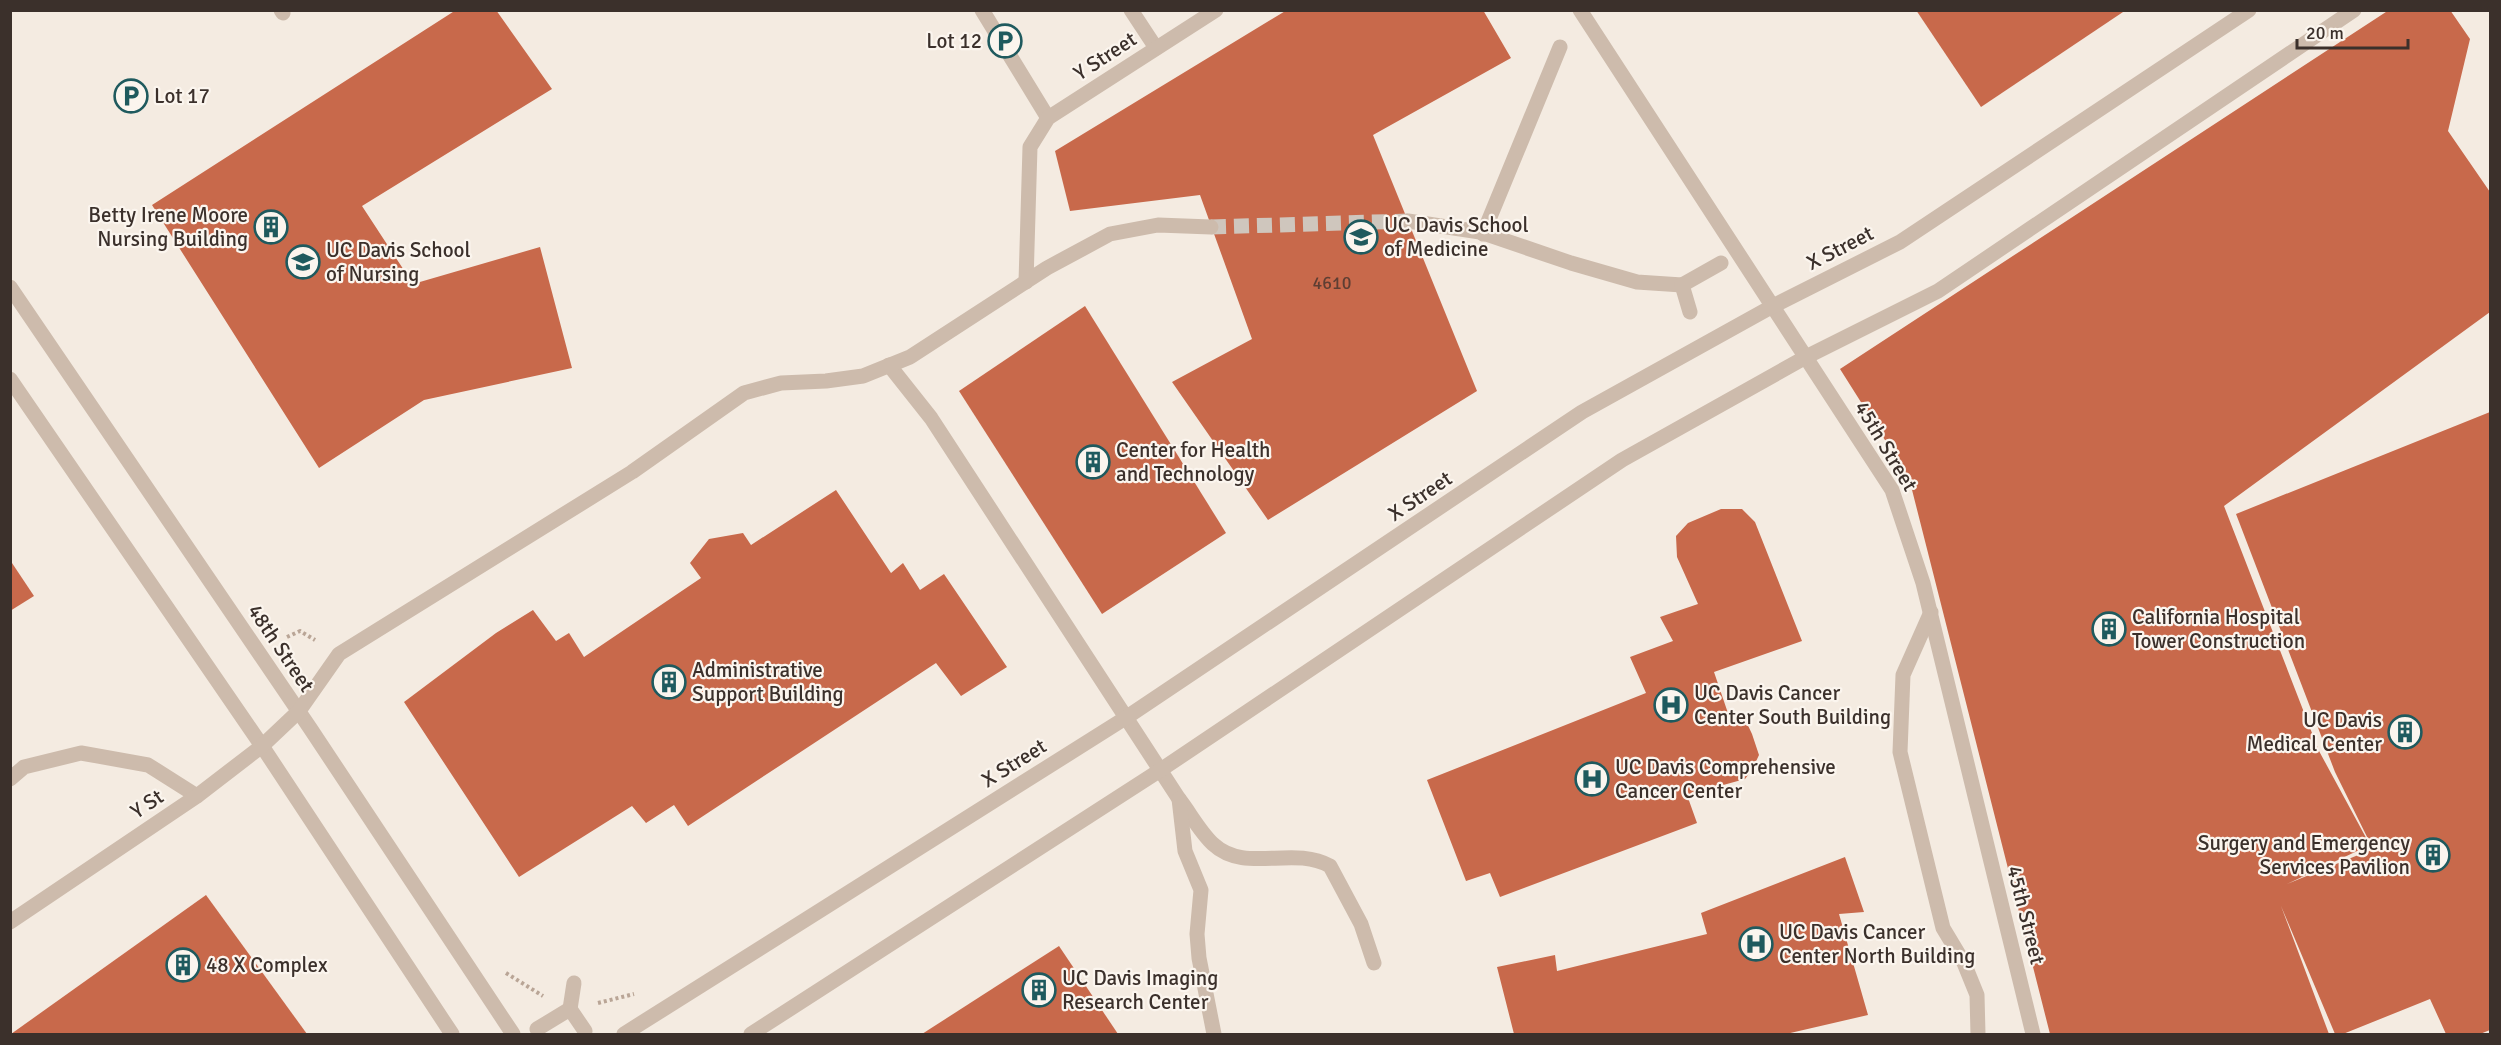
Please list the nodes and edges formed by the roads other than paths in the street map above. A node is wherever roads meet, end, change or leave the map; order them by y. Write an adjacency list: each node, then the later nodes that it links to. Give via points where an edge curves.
1 (982, 10): 9 (street)
2 (1131, 10): 8 (street)
3 (1216, 10): 8 (street, Y Street)
4 (1580, 10): 17 (street, 45th Street)
5 (2249, 10): 17 (street, X Street, via 1900,242)
6 (2354, 10): 19 (street, via 1938,291)
7 (1560, 47): 12 (street)
8 (1156, 48): 9 (street, Y Street)
9 (1048, 118): 14 (street, via 1030,147)
10 (1408, 221): 12 (street)
11 (1212, 226): 14 (street, via 1158,225 1110,234)
12 (1484, 234): 15 (street, via 1637,282)
13 (1721, 263): 15 (street)
14 (1026, 282): 20 (street, via 910,357)
15 (1682, 285): 18 (street)
16 (10, 287): 23 (street, 48th Street)
17 (1773, 306): 19 (street, 45th Street); 24 (street, X Street, via 1582,412)
18 (1690, 312)
19 (1806, 357): 22 (street, 45th Street, via 1892,490); 26 (street, via 1622,460)
20 (890, 365): 23 (street, Y St, via 863,376 781,383 744,393 632,472 339,654); 24 (street, via 931,418)
21 (10, 379): 25 (street)
22 (1931, 612): 41 (street, via 1903,675 1900,752 1943,928 1977,994); 42 (street, 45th Street)
23 (299, 711): 25 (street, Y St); 37 (street, 48th Street)
24 (1127, 717): 26 (street); 38 (street, X Street)
25 (262, 746): 28 (street, Y St); 36 (street)
26 (1161, 769): 29 (street); 39 (street)
27 (10, 779): 28 (street, via 24,767 81,753 148,765)
28 (196, 796): 30 (street, Y St)
29 (1179, 799): 31 (street, via 1213,845 1242,859 1282,856 1330,866 1361,924); 40 (street, via 1185,851 1201,890 1199,957)
30 (10, 922)
31 (1374, 963)
32 (574, 983): 33 (street)
33 (570, 1009): 34 (street); 35 (street)
34 (537, 1029)
35 (585, 1031)
36 (452, 1035)
37 (513, 1035)
38 (624, 1035)
39 (751, 1035)
40 (1214, 1035)
41 (1978, 1035)
42 (2033, 1035)

